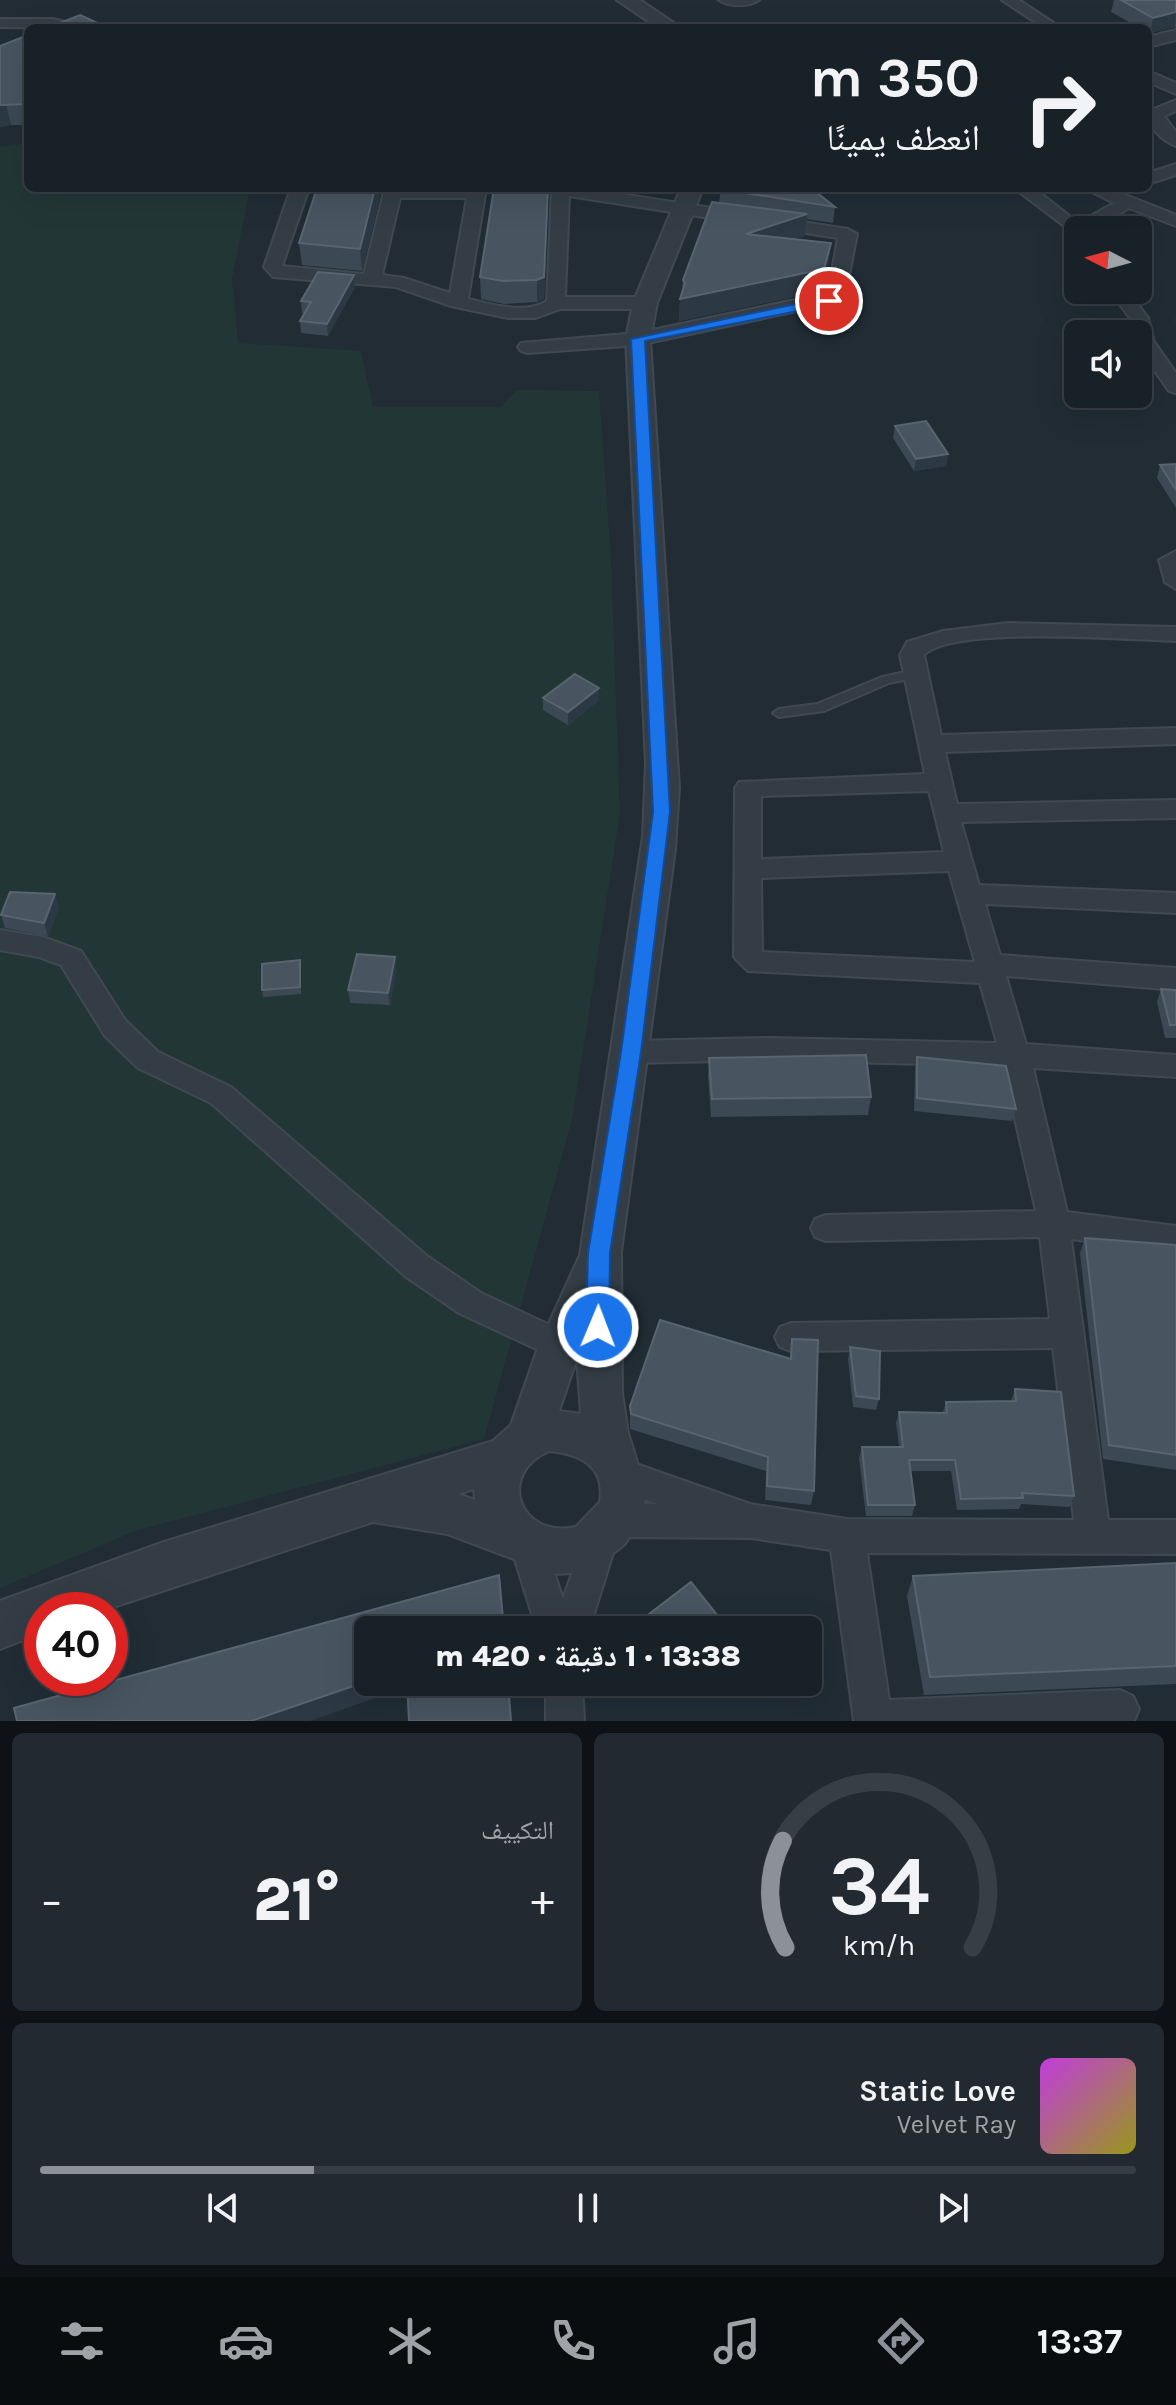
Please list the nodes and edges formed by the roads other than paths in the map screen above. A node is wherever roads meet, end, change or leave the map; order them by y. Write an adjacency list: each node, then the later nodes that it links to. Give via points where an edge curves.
1 (627, 0): 7 (street)
2 (726, 0): 3 (street)
3 (752, 0)
4 (1009, 0): 8 (street)
5 (0, 23): 6 (street)
6 (59, 24)
7 (665, 24)
8 (1048, 24)
9 (1176, 35): 10 (street)
10 (1152, 41)
11 (1152, 78): 12 (street)
12 (1176, 89)
13 (1176, 105): 14 (street, via 1155,114)
14 (1176, 141)
15 (1176, 169): 16 (street)
16 (1152, 178)
17 (299, 192): 31 (street, via 273,267 279,273)
18 (393, 192): 31 (street)
19 (477, 192): 32 (street)
20 (561, 192): 33 (street)
21 (599, 192): 25 (street)
22 (1028, 192): 29 (street)
23 (1099, 192): 24 (street)
24 (1125, 196): 27 (street); 28 (street)
25 (687, 199): 30 (street); 34 (street)
26 (839, 215): 30 (street)
27 (1101, 216)
28 (1176, 221)
29 (1064, 224)
30 (848, 234): 36 (street, via 837,297 829,301)
31 (372, 278): 32 (street)
32 (458, 302): 33 (street, via 493,311 549,309)
33 (556, 303): 34 (street)
34 (645, 303): 36 (street)
35 (1128, 304): 38 (street, via 1139,318 1144,342)
36 (638, 339): 37 (street); 56 (street, via 662,812)
37 (528, 347)
38 (1176, 387)
39 (1176, 558): 40 (street, via 1169,567)
40 (1176, 582)
41 (1176, 634): 42 (street, via 1005,631 953,638 915,647)
42 (915, 674): 43 (lane, via 886,680 819,708); 45 (street)
43 (779, 713)
44 (1176, 736): 45 (street)
45 (931, 744): 46 (street)
46 (940, 782): 48 (street); 50 (street, via 748,788)
47 (1176, 809): 48 (street)
48 (946, 813): 49 (street)
49 (960, 861): 50 (street); 51 (street)
50 (746, 869): 54 (street, via 751,962)
51 (969, 894): 52 (street); 54 (street)
52 (1176, 903)
53 (0, 940): 65 (street, via 71,958 115,1028 148,1060 221,1095 416,1266 470,1303)
54 (990, 969): 55 (street); 57 (street)
55 (1176, 979)
56 (631, 1052): 57 (street, via 769,1049); 62 (street)
57 (1014, 1055): 58 (street); 59 (street)
58 (1176, 1066)
59 (1054, 1224): 60 (street); 61 (street); 63 (street)
60 (826, 1228)
61 (1176, 1239)
62 (599, 1253): 65 (street); 67 (street, via 597,1352)
63 (1065, 1333): 64 (street); 71 (street)
64 (791, 1337)
65 (560, 1345): 66 (street)
66 (517, 1448): 67 (street, via 551,1429 573,1430 594,1438); 68 (street); 74 (street, via 498,1473 496,1501 500,1515)
67 (616, 1463): 69 (street); 70 (street, via 624,1498)
68 (371, 1503): 74 (street, via 447,1512); 77 (street, via 164,1565)
69 (751, 1521): 70 (street); 72 (street)
70 (609, 1528): 74 (street, via 585,1547 566,1551 546,1551); 76 (street)
71 (1093, 1535): 72 (street); 73 (street)
72 (847, 1536): 80 (street)
73 (1176, 1537)
74 (523, 1541): 75 (street)
75 (550, 1616)
76 (576, 1616)
77 (0, 1625)
78 (564, 1696): 81 (street)
79 (1120, 1709): 80 (street)
80 (873, 1720)
81 (565, 1721)

